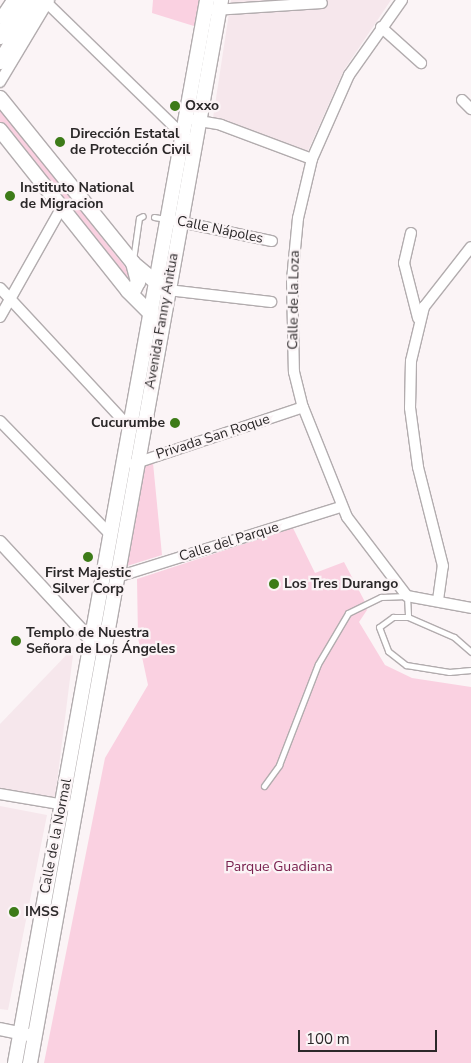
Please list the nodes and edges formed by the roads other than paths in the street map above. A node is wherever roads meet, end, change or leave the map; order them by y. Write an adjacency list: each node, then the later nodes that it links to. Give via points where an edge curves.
1 (12, 0): 7 (street)
2 (23, 0): 9 (main road)
3 (402, 0): 8 (street, Calle de la Loza)
4 (45, 1): 10 (main road); 12 (street); 18 (street)
5 (322, 3): 6 (street)
6 (213, 5): 16 (main road, Avenida Fanny Anitua)
7 (0, 18)
8 (381, 27): 11 (street); 20 (street, Calle de la Loza, via 349,75)
9 (0, 36)
10 (0, 61)
11 (422, 63)
12 (0, 82)
13 (0, 98): 28 (main road)
14 (462, 100): 15 (street)
15 (471, 109)
16 (193, 120): 18 (main road, Avenida Fanny Anitua); 19 (main road, Avenida Fanny Anitua); 20 (street)
17 (0, 130): 21 (main road)
18 (183, 136): 19 (street); 24 (main road, Avenida Fanny Anitua)
19 (194, 146): 24 (main road, Avenida Fanny Anitua)
20 (312, 159): 37 (street, Calle de la Loza, via 298,218 292,280 294,372)
21 (62, 207): 31 (main road); 32 (street)
22 (143, 216): 28 (lane, via 139,218)
23 (154, 217): 24 (lane)
24 (174, 221): 26 (street, Calle Nápoles); 30 (main road, Avenida Fanny Anitua)
25 (411, 233): 35 (street, via 404,263)
26 (272, 241)
27 (471, 247): 35 (street)
28 (133, 263): 30 (main road); 31 (main road, via 138,282)
29 (0, 288): 32 (street)
30 (160, 289): 31 (main road); 33 (street); 36 (main road, Avenida Fanny Anitua)
31 (131, 291): 36 (main road)
32 (10, 299): 34 (street); 39 (street)
33 (271, 302)
34 (0, 317)
35 (418, 318): 47 (street, via 410,408 418,467 443,566)
36 (156, 319): 39 (main road, Avenida Fanny Anitua); 40 (main road, Avenida Fanny Anitua)
37 (303, 407): 40 (street, Privada San Roque); 41 (street, Calle de la Loza)
38 (0, 421): 42 (street)
39 (131, 429): 40 (main road, Avenida Fanny Anitua)
40 (130, 465): 42 (main road, Avenida Fanny Anitua); 45 (main road, Avenida Fanny Anitua)
41 (341, 507): 45 (street, Calle del Parque); 46 (street, Calle de la Loza)
42 (111, 535): 44 (main road, Avenida Fanny Anitua)
43 (0, 542): 51 (street)
44 (107, 560): 45 (main road); 51 (main road, Avenida Fanny Anitua)
45 (117, 577): 52 (main road, Avenida Fanny Anitua)
46 (408, 596): 47 (street); 50 (lane); 55 (lane, via 381,598 348,613 318,664 279,765)
47 (438, 600): 48 (street)
48 (467, 607): 49 (street)
49 (471, 616)
50 (408, 617): 53 (lane, via 454,637); 54 (lane, via 392,617 379,626 396,659 430,670)
51 (89, 638): 52 (street); 57 (main road, Calle de la Normal)
52 (106, 643): 58 (main road, Calle de la Normal)
53 (471, 652)
54 (471, 670)
55 (264, 786)
56 (0, 794): 57 (street)
57 (62, 805): 58 (street); 60 (main road, Calle de la Normal)
58 (77, 807): 61 (main road, Calle de la Normal)
59 (0, 1029): 60 (street)
60 (19, 1033): 61 (street); 62 (main road, Calle de la Normal)
61 (34, 1036): 63 (main road, Calle de la Normal)
62 (15, 1063)
63 (30, 1063)

